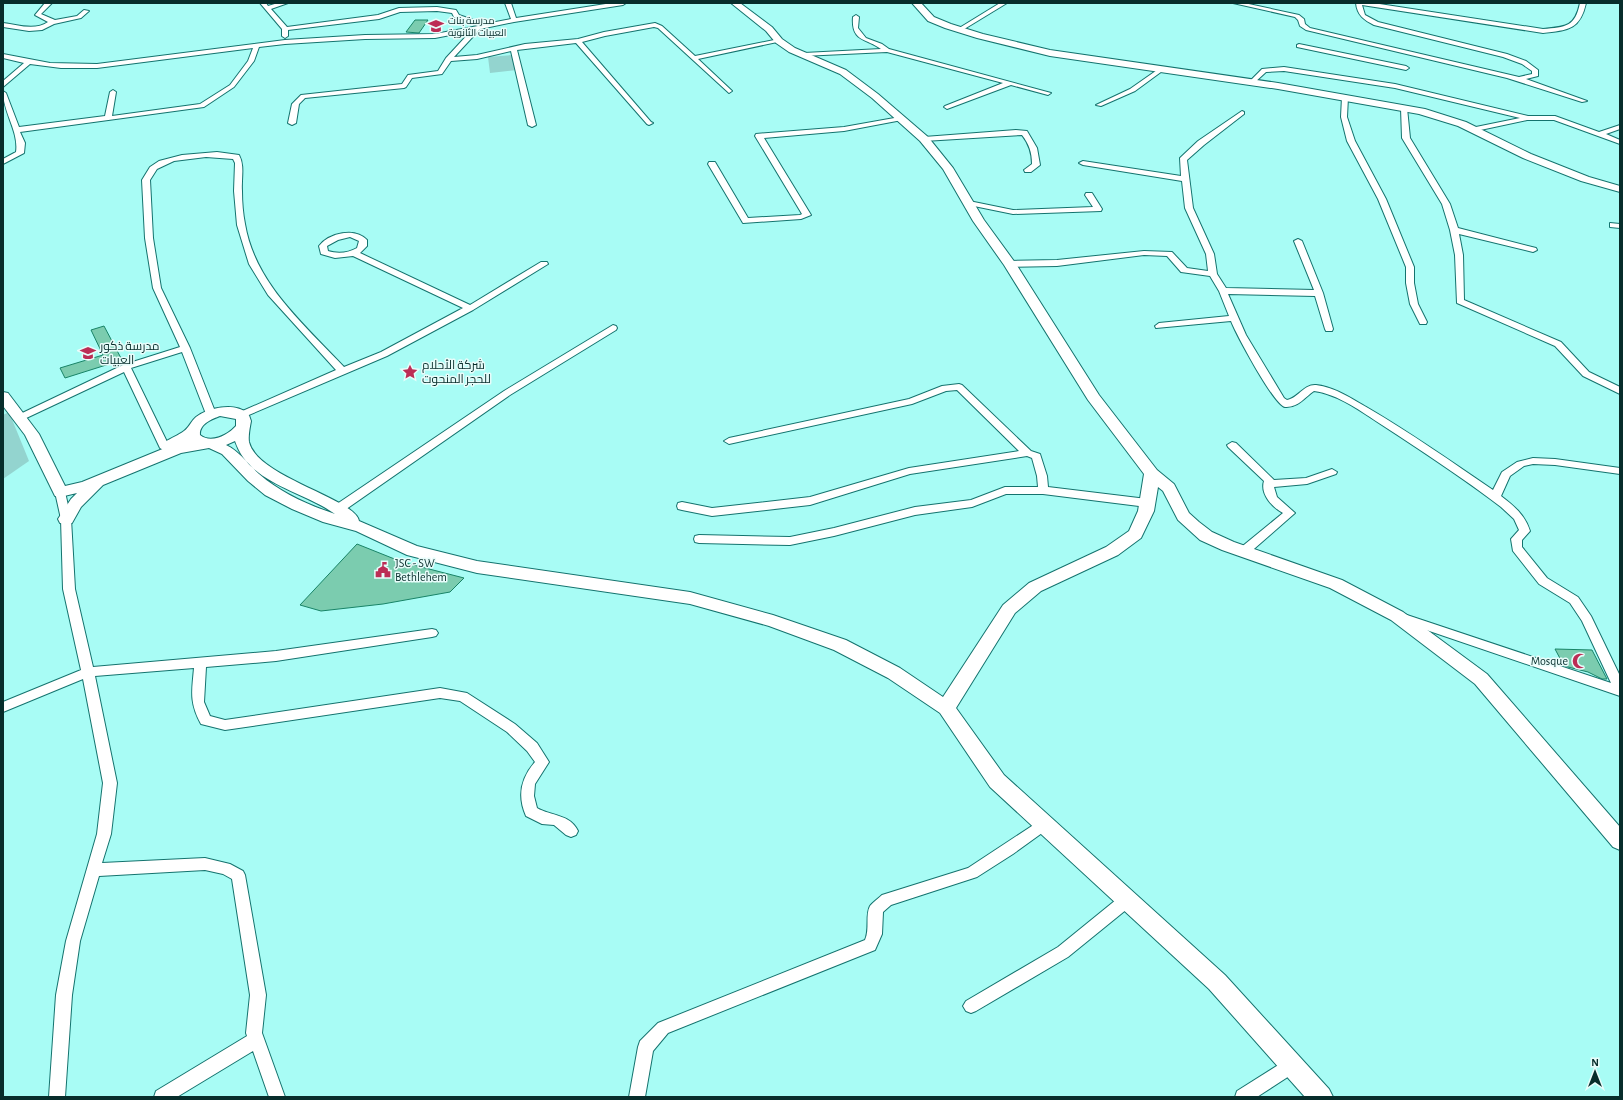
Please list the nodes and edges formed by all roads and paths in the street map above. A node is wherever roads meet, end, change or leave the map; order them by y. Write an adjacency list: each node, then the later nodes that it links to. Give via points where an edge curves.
1 (50, 3): 17 (street, via 38,14 53,22)
2 (285, 3): 12 (street)
3 (418, 3): 13 (street)
4 (508, 3): 16 (street)
5 (623, 3): 16 (street)
6 (735, 3): 24 (street, via 770,29)
7 (916, 3): 22 (street, via 931,19)
8 (1004, 3): 22 (street)
9 (1236, 3): 30 (street, via 1297,16 1308,29)
10 (1360, 3): 11 (street, via 1543,31 1554,30 1578,21); 38 (street, via 1362,15 1379,24 1451,40 1516,59 1529,64 1535,70 1536,75)
11 (1583, 3)
12 (265, 5): 21 (street)
13 (417, 10): 19 (street, via 448,9 454,11 456,16); 21 (street, via 399,10 379,17)
14 (86, 11): 17 (street, via 79,17)
15 (856, 17): 29 (street, via 855,28 864,39)
16 (514, 20): 19 (street)
17 (51, 23): 18 (street, via 30,29)
18 (3, 25)
19 (486, 26): 20 (street)
20 (477, 28): 25 (street, via 435,36); 34 (street)
21 (285, 30): 25 (street)
22 (959, 30): 36 (street, via 1050,53)
23 (578, 41): 28 (street, via 525,46); 33 (street, via 655,25); 56 (street)
24 (779, 41): 31 (street); 33 (street)
25 (285, 42): 26 (street)
26 (257, 45): 35 (street, via 97,66 70,67); 52 (street, via 251,61 232,86 202,106)
27 (1299, 46): 37 (street)
28 (514, 50): 34 (street); 57 (street)
29 (887, 50): 31 (street); 39 (street)
30 (1415, 54): 37 (street); 38 (street)
31 (804, 55): 54 (street, via 843,72)
32 (4, 57): 35 (street)
33 (693, 58): 42 (street)
34 (448, 59): 55 (street, via 440,73 410,76 404,86 298,98)
35 (29, 62): 41 (street)
36 (1162, 69): 40 (street); 48 (street, via 1128,94)
37 (1401, 77): 40 (street, via 1272,69 1264,70); 53 (street)
38 (1520, 79): 47 (street)
39 (1010, 82): 44 (street); 49 (street)
40 (1252, 82): 46 (street)
41 (3, 85)
42 (729, 91)
43 (113, 92): 52 (street)
44 (1048, 93)
45 (3, 94): 59 (street)
46 (1345, 97): 50 (street); 83 (street, via 1344,117 1351,141 1382,199 1410,267 1414,304)
47 (1584, 101)
48 (1099, 105)
49 (947, 107)
50 (1404, 108): 60 (street, via 1439,116); 72 (street, via 1406,138 1446,204)
51 (1242, 113): 68 (street, via 1201,143 1183,160)
52 (108, 118): 59 (street)
53 (1527, 118): 60 (street); 61 (street, via 1555,118)
54 (900, 119): 62 (street); 66 (street, via 844,129 759,136 807,215 801,217 746,221)
55 (292, 123)
56 (649, 123)
57 (532, 125)
58 (1620, 127): 61 (street)
59 (16, 130): 64 (street, via 20,153)
60 (1474, 130): 69 (street, via 1527,156)
61 (1600, 134): 63 (street)
62 (924, 139): 67 (street, via 1024,133 1036,151 1036,165); 71 (street, via 948,168)
63 (1620, 142)
64 (3, 162)
65 (1083, 163): 68 (street)
66 (712, 164)
67 (1028, 170)
68 (1186, 179): 78 (street, via 1189,208 1210,254)
69 (1620, 189)
70 (1089, 195): 71 (street, via 1098,210 1013,212)
71 (969, 203): 77 (street)
72 (1454, 230): 74 (street); 90 (street, via 1459,255 1460,301 1558,344 1586,374)
73 (1298, 241): 80 (street)
74 (1534, 250)
75 (353, 253): 81 (street)
76 (544, 264): 81 (street)
77 (1010, 264): 78 (street, via 1057,263 1144,253 1169,254 1184,270); 103 (street, via 1093,397)
78 (1214, 274): 79 (street)
79 (1223, 291): 80 (street); 82 (street)
80 (1319, 293): 86 (street)
81 (470, 308): 89 (street, via 384,354)
82 (1234, 318): 84 (street); 108 (street, via 1241,335 1280,400 1286,404 1298,400 1307,390 1315,387 1328,390 1355,404)
83 (1423, 322)
84 (1159, 326)
85 (613, 328): 111 (street, via 508,393)
86 (1328, 329)
87 (185, 348): 88 (street); 89 (street, via 157,288 149,238 146,180 153,168 161,163 194,156 225,154 236,157 240,163 240,225 253,264 271,293); 92 (street)
88 (126, 368): 93 (street); 99 (street)
89 (342, 371): 94 (street)
90 (1620, 391)
91 (3, 396): 93 (street)
92 (211, 414): 94 (street, via 228,412); 95 (street, via 197,422)
93 (19, 418): 107 (street, via 32,434)
94 (242, 422): 97 (street, via 229,439); 111 (street, via 241,439 254,460 292,487)
95 (192, 433): 97 (street, via 197,441); 99 (street)
96 (729, 441): 100 (street, via 912,401 945,388 959,387)
97 (208, 443): 104 (street, via 177,449); 113 (street, via 227,451 270,491 329,518)
98 (1232, 445): 105 (street, via 1270,480)
99 (165, 448): 107 (street, via 79,481)
100 (1027, 453): 106 (street, via 1036,456); 110 (street, via 910,471 810,502 712,512)
101 (1620, 471): 108 (street, via 1533,461 1521,464 1506,474)
102 (1332, 472): 105 (street, via 1307,481)
103 (1152, 474): 109 (street); 115 (street, via 1169,488 1184,516 1193,526 1206,536)
104 (102, 480): 107 (street); 112 (street, via 76,503)
105 (1268, 484): 115 (street, via 1277,505 1290,513)
106 (1043, 490): 109 (street); 114 (street, via 1005,491 972,503 915,511 790,541)
107 (60, 492): 112 (street)
108 (1495, 497): 120 (street, via 1510,508 1523,524 1525,532 1516,539 1517,548 1542,581 1574,600 1587,619)
109 (1147, 503): 122 (street, via 1135,534 1112,551 1035,587 1009,609)
110 (682, 506)
111 (338, 509): 113 (street)
112 (66, 519): 119 (street, via 69,589)
113 (361, 527): 122 (street, via 413,551 477,567 690,598 773,621 840,646 894,673)
114 (699, 539)
115 (1243, 552): 116 (street, via 1336,584)
116 (1397, 616): 120 (street); 125 (street, via 1481,679)
117 (432, 633): 118 (street, via 276,656)
118 (200, 663): 119 (street); 124 (street, via 198,702 205,720 225,725 440,693 463,696 511,728 532,747 543,762 530,776 527,787 531,812 542,818 556,820)
119 (88, 672): 121 (street); 126 (street, via 110,783 104,834)
120 (1620, 690)
121 (3, 707)
122 (946, 708): 123 (street, via 997,781)
123 (1044, 824): 127 (street); 134 (street, via 972,873 887,900 876,909 875,934 870,945 663,1028 646,1047)
124 (572, 831)
125 (1620, 841)
126 (94, 870): 129 (street, via 205,864 225,868 238,875 258,995 254,1033); 131 (street, via 73,941 64,995)
127 (1127, 900): 128 (street, via 1063,952); 130 (street, via 1217,982)
128 (971, 1006)
129 (257, 1039): 132 (street); 133 (street)
130 (1292, 1065): 135 (street); 136 (street)
131 (57, 1097)
132 (162, 1097)
133 (277, 1097)
134 (637, 1097)
135 (1243, 1097)
136 (1321, 1097)

